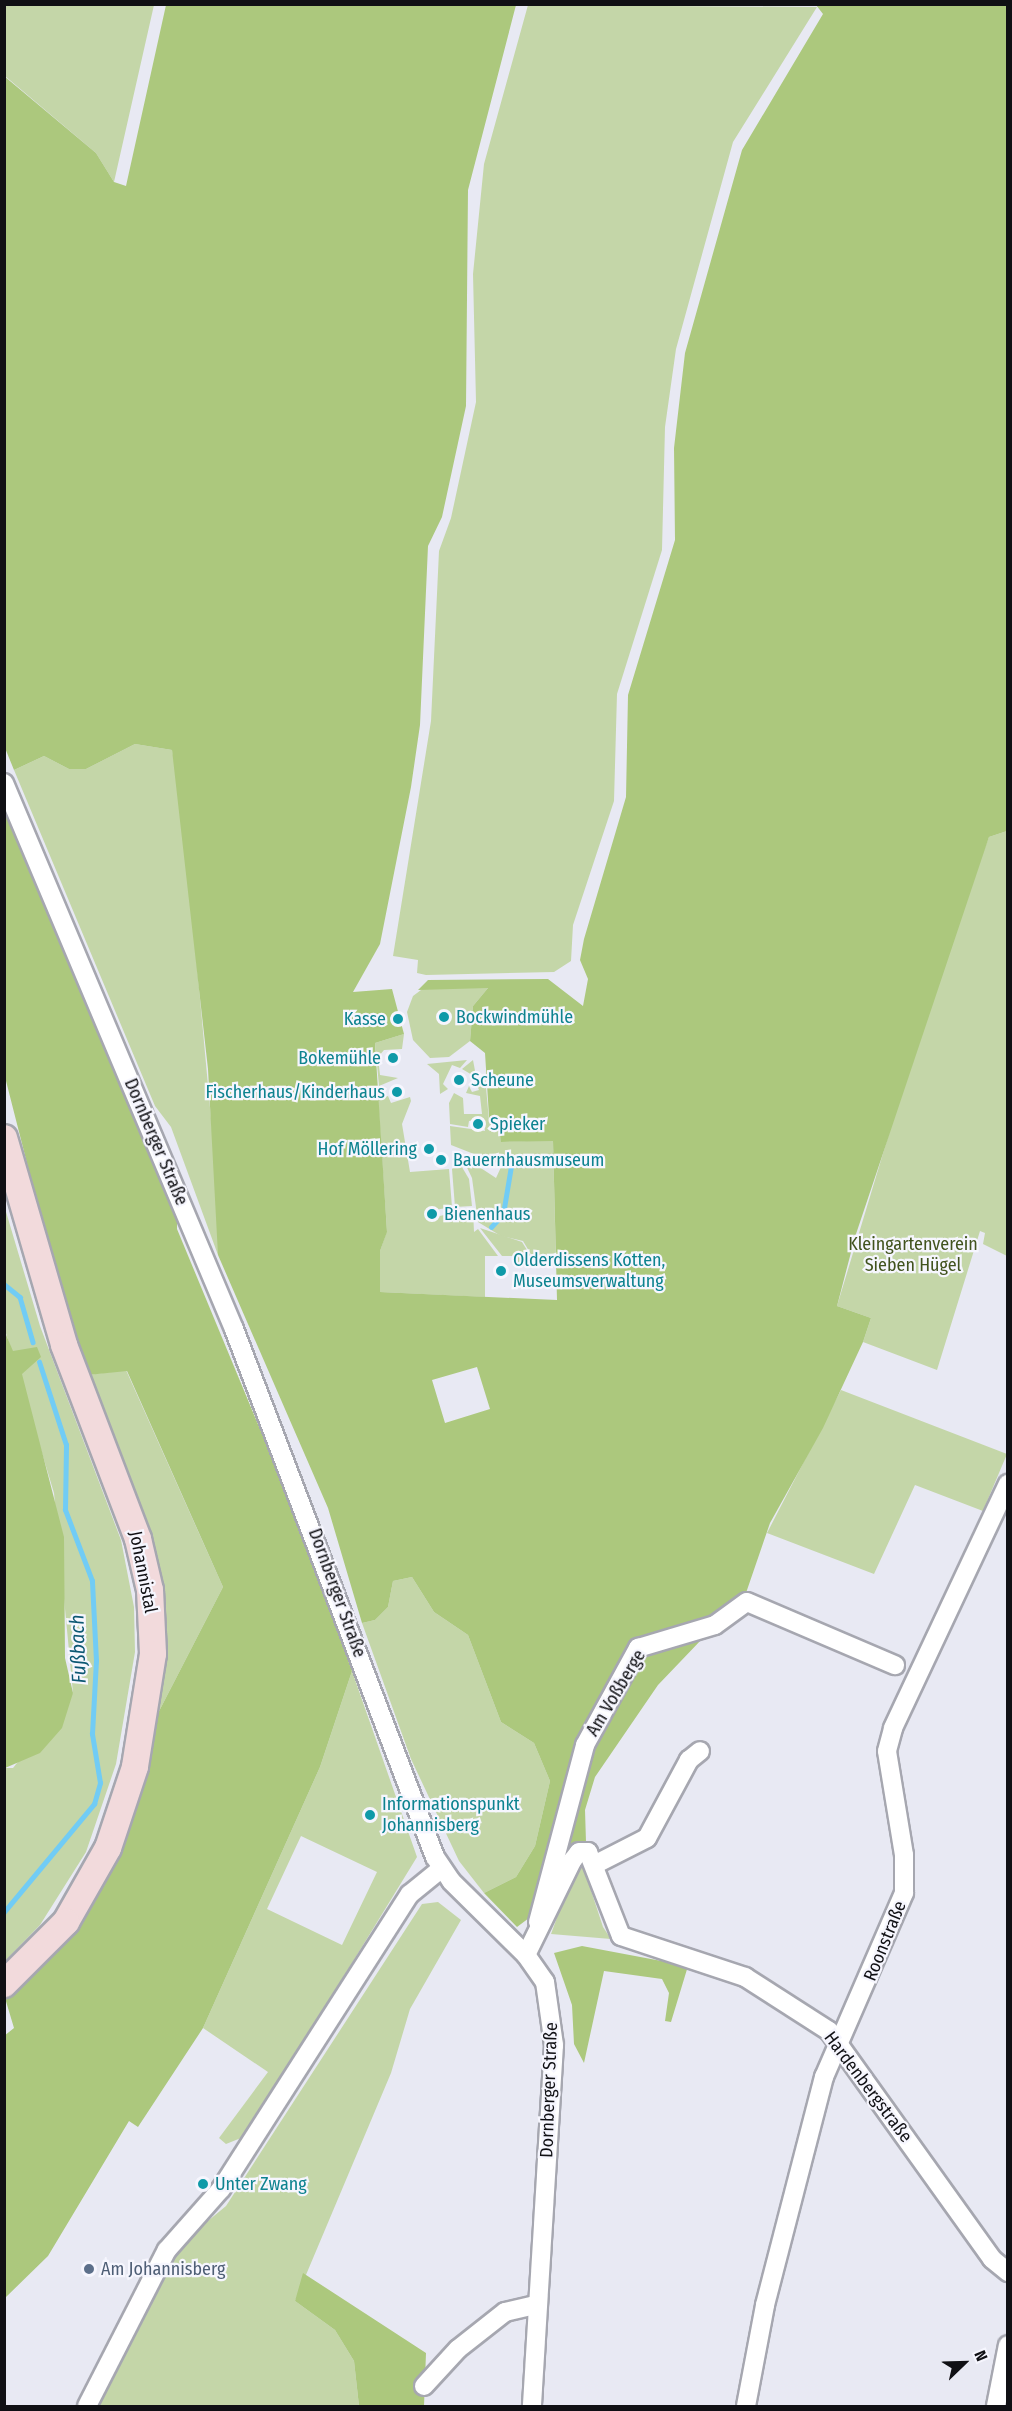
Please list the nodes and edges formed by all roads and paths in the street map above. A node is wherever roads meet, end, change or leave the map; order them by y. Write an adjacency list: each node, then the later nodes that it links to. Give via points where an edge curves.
1 (4, 783): 7 (street, Dornberger Straße, via 234,1329)
2 (4, 1138): 10 (main road, Johannistal, via 64,1345 138,1539 150,1590 153,1654 135,1767 108,1848 66,1922)
3 (1008, 1484): 11 (street, Roonstraße, via 893,1728 887,1751 904,1855 903,1893)
4 (895, 1665): 8 (street, Am Voßberge, via 747,1602 715,1625 638,1648 585,1745 538,1914)
5 (700, 1751): 6 (street, via 689,1760 647,1838)
6 (590, 1858): 8 (street, via 572,1861); 11 (street, Hardenbergstraße, via 621,1936 745,1977 798,2008)
7 (442, 1868): 9 (street, Dornberger Straße); 16 (street, via 410,1894 221,2189 167,2250)
8 (539, 1936): 9 (street)
9 (526, 1955): 13 (street, Dornberger Straße, via 544,1982 554,2045)
10 (4, 1984)
11 (842, 2045): 12 (street, Hardenbergstraße, via 992,2259); 18 (street, Roonstraße, via 821,2088 765,2305)
12 (1008, 2272)
13 (536, 2305): 15 (street, via 505,2312 458,2349); 17 (street, Dornberger Straße)
14 (1008, 2345): 19 (street)
15 (424, 2386)
16 (87, 2406)
17 (532, 2406)
18 (746, 2406)
19 (996, 2406)

